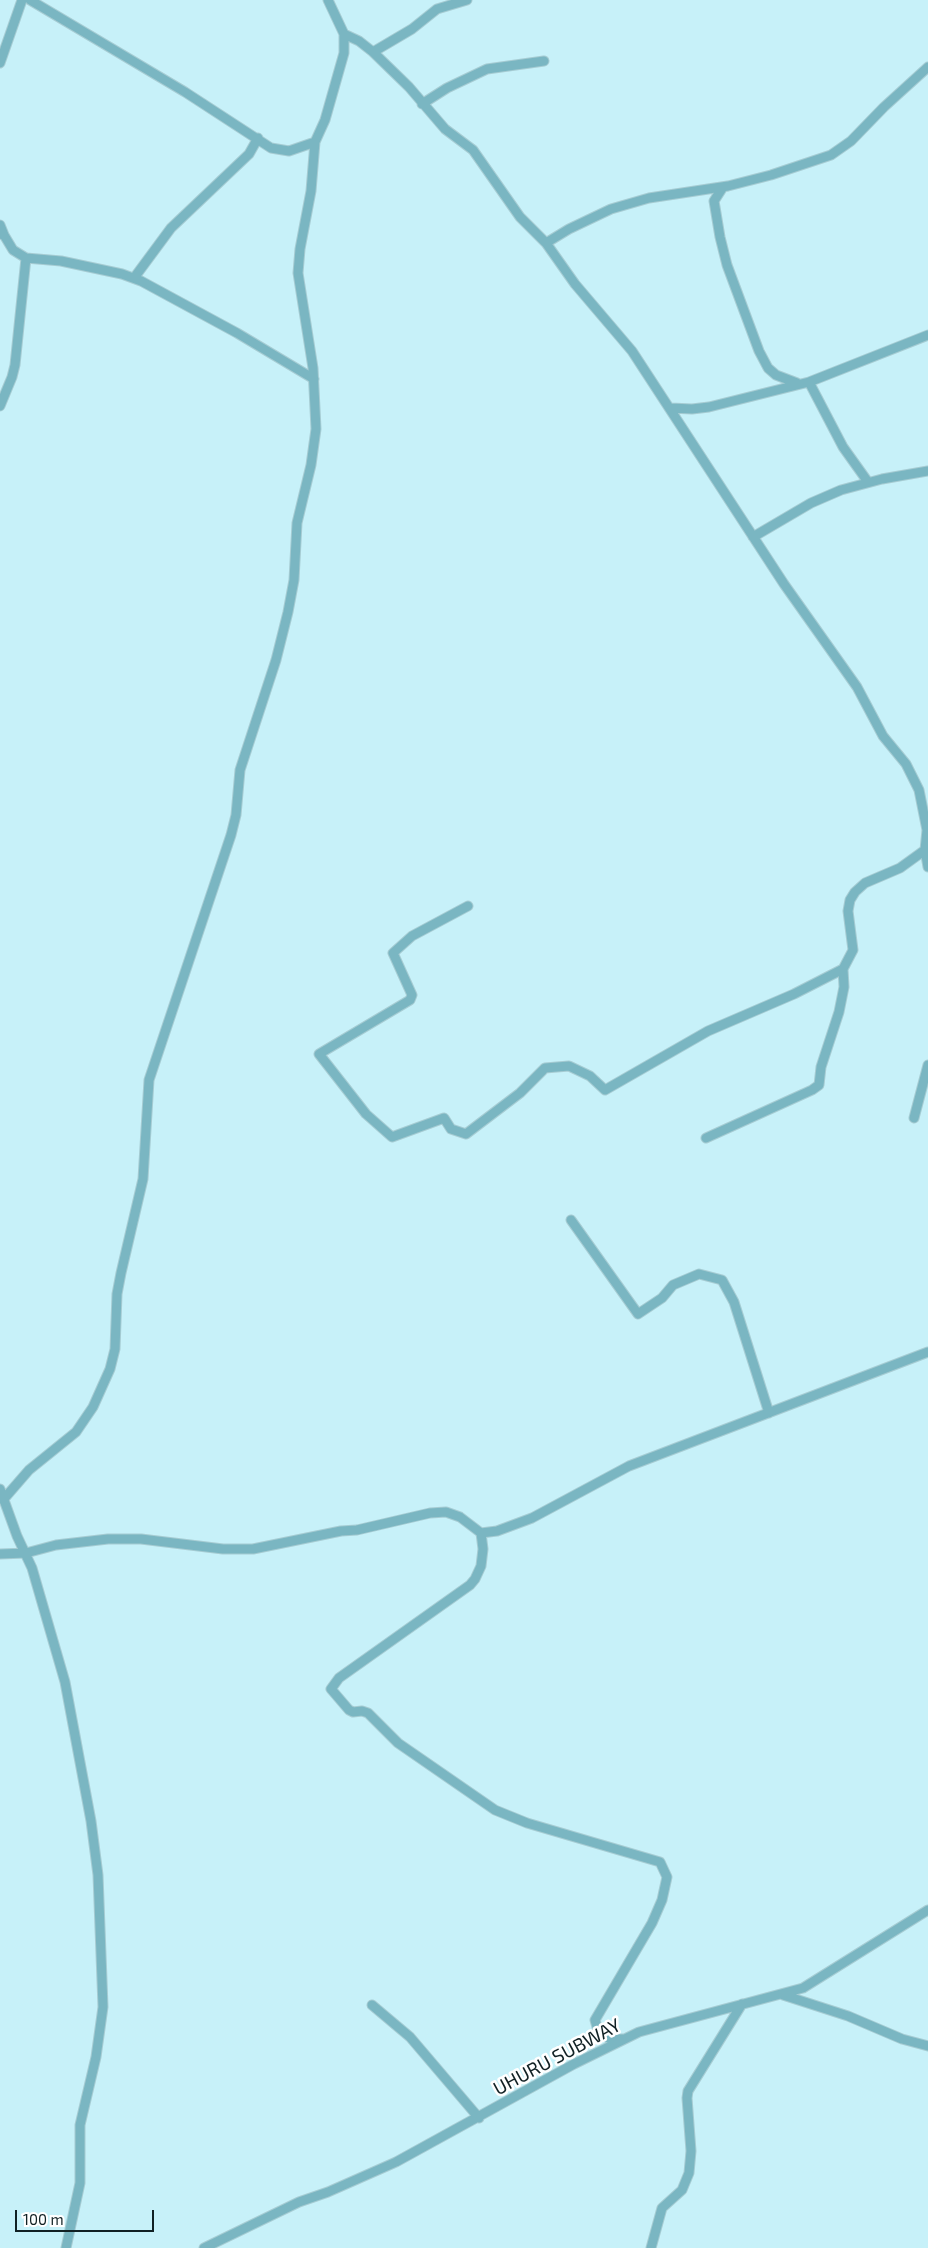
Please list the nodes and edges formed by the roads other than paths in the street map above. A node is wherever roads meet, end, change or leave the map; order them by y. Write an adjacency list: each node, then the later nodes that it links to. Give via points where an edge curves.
1 (22, 0): 10 (street)
2 (30, 0): 13 (street)
3 (328, 0): 5 (street)
4 (467, 0): 7 (street, via 437,9 412,29)
5 (344, 34): 6 (street); 8 (street)
6 (359, 41): 7 (street); 8 (street, via 350,40)
7 (373, 52): 12 (street)
8 (344, 53): 14 (street, via 325,120)
9 (544, 61): 12 (street, via 487,69)
10 (0, 63)
11 (928, 67): 15 (street, via 838,152)
12 (422, 104): 18 (street, via 473,150 520,217)
13 (258, 138): 14 (street, via 271,148 289,151); 20 (street, via 249,154 172,228)
14 (315, 142): 22 (street, via 298,273)
15 (724, 187): 18 (street, via 658,197 611,209 569,228); 23 (street, via 714,201 720,237 759,351 776,375)
16 (0, 225): 17 (street)
17 (2, 234): 19 (street, via 13,250)
18 (546, 243): 25 (street, via 575,284 632,351)
19 (26, 258): 20 (street, via 60,261); 24 (street, via 12,377)
20 (134, 278): 22 (street)
21 (928, 335): 23 (street)
22 (314, 379): 40 (street, via 314,447 297,523 294,580 283,633 240,770 232,835 149,1080 143,1178 117,1294 114,1359 93,1407 76,1432 29,1470)
23 (805, 383): 25 (street, via 709,407); 27 (street)
24 (0, 406)
25 (671, 408): 28 (street)
26 (928, 472): 27 (street)
27 (868, 482): 28 (street, via 811,503)
28 (753, 537): 29 (street, via 848,673 884,736 910,771 919,790 925,820)
29 (925, 850): 30 (street); 32 (street, via 900,868 865,883 852,895 848,911 853,950)
30 (928, 867)
31 (468, 906): 32 (street, via 412,936 393,953 412,995 410,1000 319,1054 366,1114 392,1137 444,1118 451,1129 466,1134 520,1093 545,1068 569,1066 590,1076 605,1090 708,1031)
32 (843, 969): 35 (street, via 838,1020 817,1087)
33 (928, 1065): 34 (street)
34 (914, 1118)
35 (706, 1138)
36 (571, 1220): 38 (street, via 638,1314 662,1298 673,1285 699,1274 722,1280 734,1302)
37 (928, 1352): 38 (street)
38 (769, 1413): 41 (street, via 629,1466 532,1518 498,1531)
39 (0, 1489): 40 (street)
40 (3, 1500): 42 (street)
41 (481, 1533): 42 (street, via 460,1517 446,1512 259,1548 223,1549 141,1539 108,1539 56,1545); 48 (street, via 481,1566 470,1585 339,1678 331,1689 349,1710 368,1713 398,1742 495,1810 527,1823 660,1862 667,1877 662,1900 595,2020 606,2037)
42 (26, 1553): 43 (street); 51 (street, via 65,1682 95,1849 101,1922 102,2020 81,2118 80,2183)
43 (0, 1554)
44 (928, 1910): 45 (street, UHURU SUBWAY, via 819,1980)
45 (783, 1995): 46 (street, UHURU SUBWAY); 49 (street)
46 (742, 2004): 48 (street, UHURU SUBWAY, via 654,2027); 53 (street, via 688,2091 689,2173 682,2190 662,2208)
47 (372, 2005): 50 (street, via 410,2038)
48 (624, 2039): 50 (street, UHURU SUBWAY)
49 (928, 2046)
50 (479, 2118): 52 (street, UHURU SUBWAY, via 396,2162 299,2202)
51 (66, 2248)
52 (204, 2248)
53 (651, 2248)

